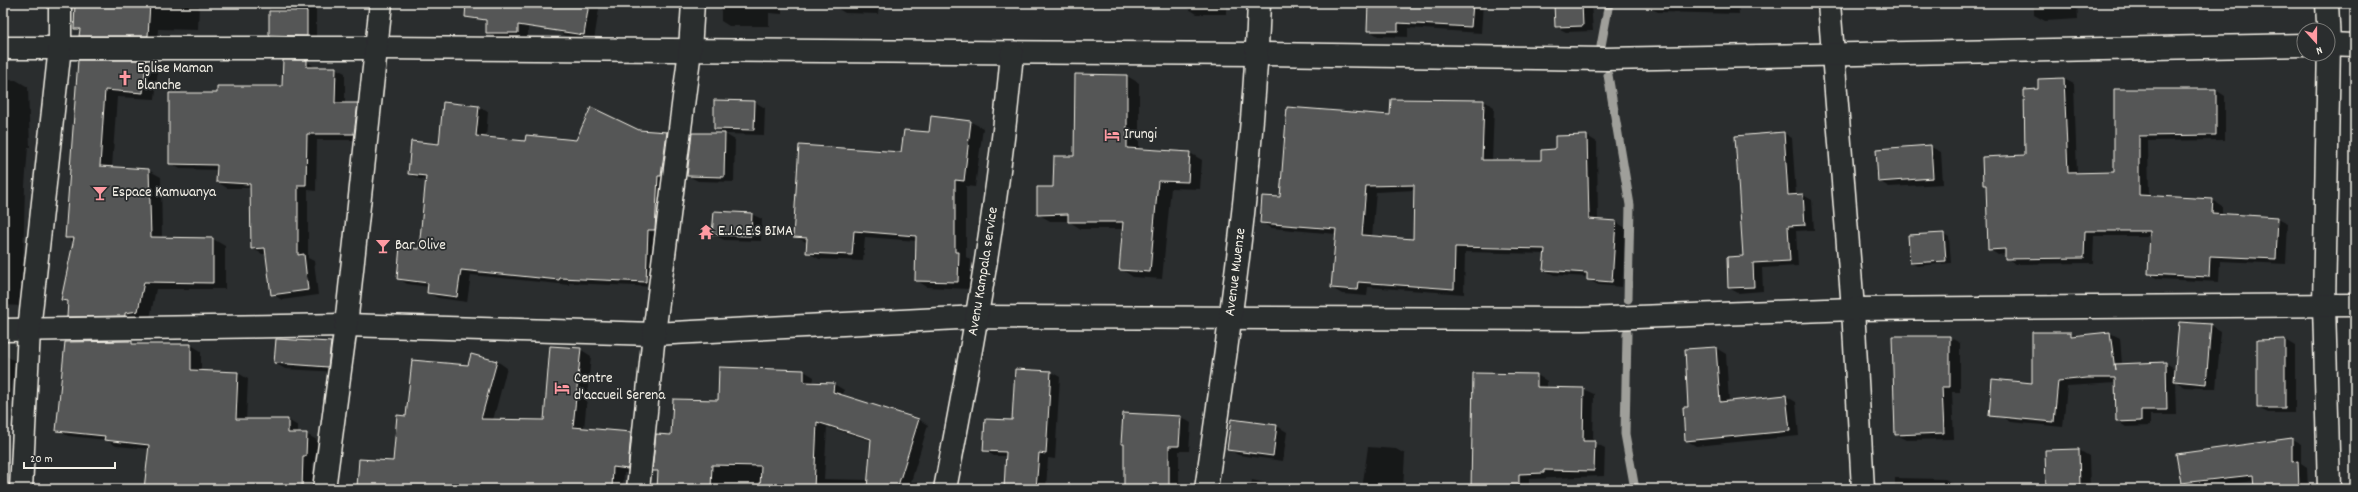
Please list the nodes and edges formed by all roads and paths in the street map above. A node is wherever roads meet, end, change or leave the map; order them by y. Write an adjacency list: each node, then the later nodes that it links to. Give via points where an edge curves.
1 (60, 3): 11 (street)
2 (381, 3): 13 (street)
3 (693, 3): 14 (street)
4 (1259, 3): 16 (street, Avenue Mwenze)
5 (1829, 3): 17 (street)
6 (2327, 3): 7 (street)
7 (2328, 22)
8 (2336, 44): 10 (street)
9 (2296, 45): 17 (street)
10 (2355, 45)
11 (60, 47): 12 (street); 13 (street); 26 (street)
12 (3, 48)
13 (378, 48): 14 (street); 24 (street)
14 (690, 50): 15 (street); 27 (street)
15 (1012, 53): 16 (street); 22 (street, Avenu Kampala service, via 1005,136)
16 (1257, 54): 17 (street, via 1605,59); 23 (street, Avenue Mwenze)
17 (1832, 56): 21 (street)
18 (2329, 62): 19 (street)
19 (2324, 305): 20 (street); 21 (street); 34 (street)
20 (2355, 305)
21 (1853, 310): 23 (street, via 1583,319); 33 (street)
22 (978, 317): 23 (street); 27 (street); 31 (street, Avenu Kampala service)
23 (1231, 318): 32 (street, Avenue Mwenze)
24 (346, 325): 26 (street); 27 (street); 29 (street)
25 (3, 330): 26 (street)
26 (30, 330): 28 (street)
27 (654, 334): 30 (street)
28 (21, 489)
29 (324, 489)
30 (638, 489)
31 (946, 489)
32 (1206, 489)
33 (1863, 489)
34 (2329, 489)

